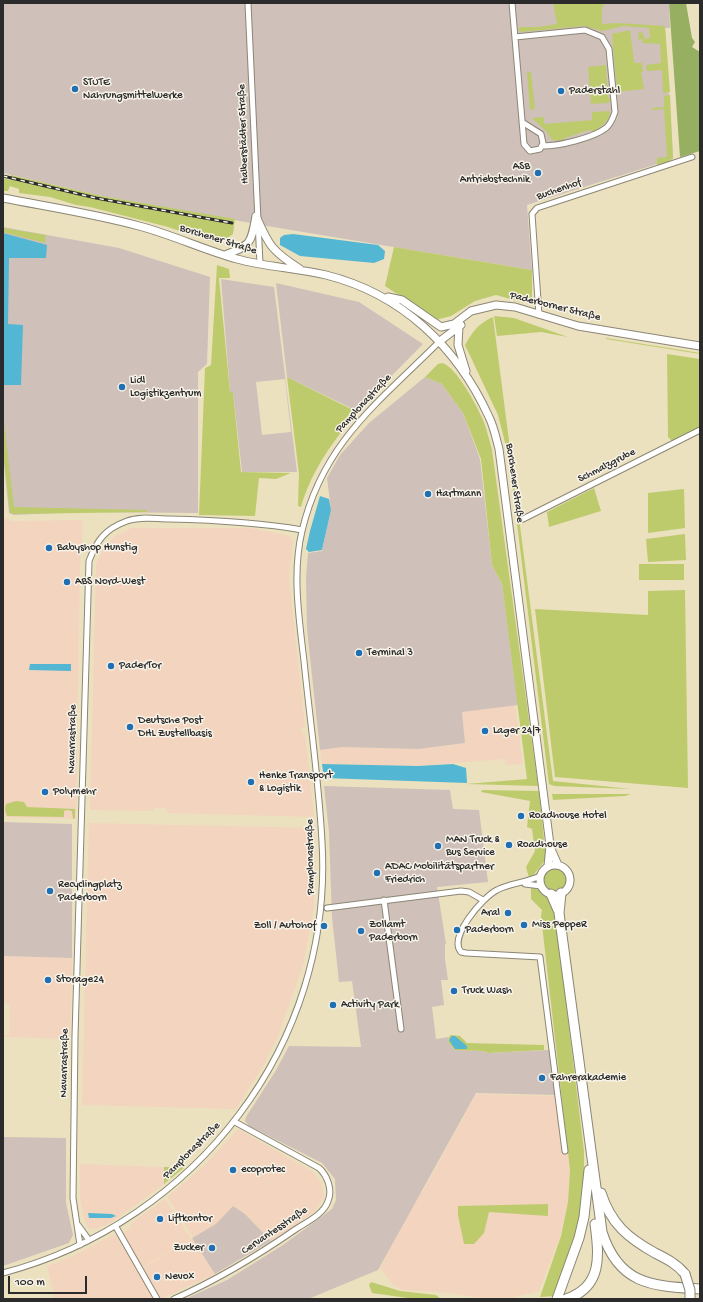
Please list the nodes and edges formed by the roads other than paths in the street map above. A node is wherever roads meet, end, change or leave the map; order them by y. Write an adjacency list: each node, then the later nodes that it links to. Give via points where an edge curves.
1 (248, 3): 8 (street, Halberstädter Straße)
2 (512, 3): 3 (street)
3 (515, 37): 4 (street); 5 (street, via 585,30 602,37 609,49 615,112 612,122 597,133 554,146)
4 (522, 122): 5 (street, via 541,134); 5 (street, via 526,147 535,151)
5 (543, 146)
6 (692, 157): 14 (street, Buchenhof, via 537,208 532,214)
7 (3, 198): 9 (main road, Borchener Straße, via 141,227)
8 (256, 216): 9 (main road, via 252,238 245,247); 10 (street, Halberstädter Straße); 11 (main road, via 269,245)
9 (224, 255): 10 (main road, Borchener Straße)
10 (260, 264): 11 (main road, Borchener Straße)
11 (303, 271): 12 (main road, Borchener Straße, via 327,275)
12 (384, 296): 13 (main road, via 402,300 441,327 454,324 471,311); 16 (main road, Borchener Straße)
13 (479, 309): 14 (main road, Paderborner Straße, via 496,304); 15 (main road, Paderborner Straße)
14 (539, 315): 17 (main road, Paderborner Straße, via 578,326)
15 (460, 326): 16 (main road, Paderborner Straße); 18 (main road, via 458,346)
16 (440, 341): 18 (main road, Borchener Straße); 21 (street, Pamplonastraße, via 355,424 338,447 316,486)
17 (700, 346)
18 (470, 380): 22 (main road, Borchener Straße, via 490,418 499,449)
19 (700, 430): 20 (street, Schmalzgrube)
20 (523, 519)
21 (302, 530): 35 (street, Pamplonastraße, via 298,606 322,833 321,907 312,958 294,1016 269,1069); 38 (street, Navarrastraße, via 249,522 136,519 115,526 102,536 95,544 89,561 75,1036 73,1198)
22 (550, 845): 23 (main road, Borchener Straße); 24 (main road, Borchener Straße)
23 (558, 865): 24 (main road); 28 (main road, via 566,869 570,878 568,887)
24 (548, 866): 25 (main road)
25 (540, 876): 26 (street); 27 (main road)
26 (522, 884): 27 (street); 31 (street, via 505,886)
27 (541, 886): 29 (main road)
28 (561, 893): 29 (main road); 33 (highway)
29 (551, 894): 33 (highway)
30 (384, 900): 31 (street, via 469,892); 32 (street); 34 (street)
31 (483, 900): 36 (street, via 459,936 459,949 466,953 540,957)
32 (327, 908)
33 (559, 913): 37 (highway, via 580,1096)
34 (401, 1029)
35 (235, 1122): 39 (street, Pamplonastraße, via 181,1179); 45 (street, Cervantesstraße, via 319,1168 328,1182 328,1202 317,1215 253,1259)
36 (565, 1151)
37 (591, 1166): 43 (highway, via 602,1232 606,1245 621,1266 641,1281 653,1285); 46 (highway, via 579,1238); 47 (highway, via 598,1264 587,1287); 48 (highway, bridge, via 603,1201 615,1224 634,1241 672,1262 685,1274)
38 (77, 1223): 40 (street, Navarrastraße); 41 (street, Navarrastraße)
39 (116, 1227): 40 (street, Pamplonastraße); 44 (street)
40 (89, 1240): 41 (street, Pamplonastraße)
41 (80, 1245): 42 (street, Pamplonastraße, via 41,1262)
42 (3, 1273)
43 (700, 1289)
44 (157, 1299)
45 (174, 1299)
46 (557, 1299)
47 (566, 1299)
48 (690, 1299)

